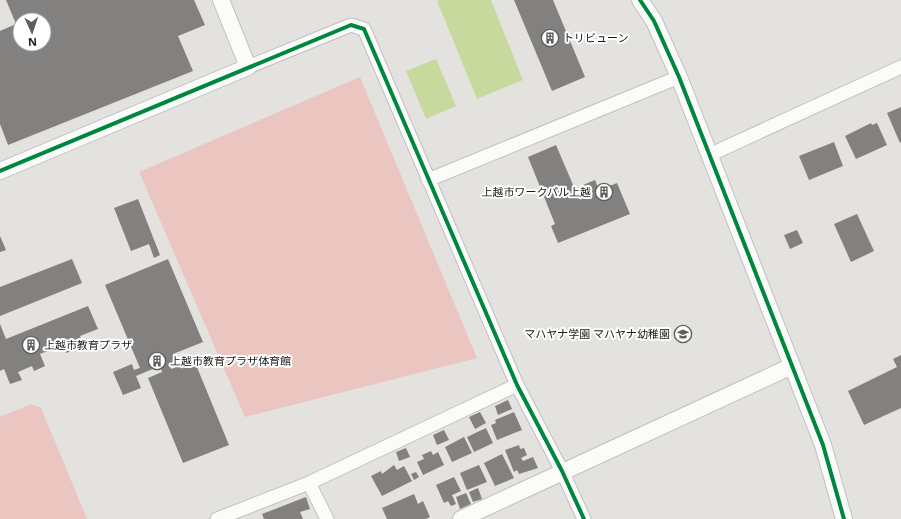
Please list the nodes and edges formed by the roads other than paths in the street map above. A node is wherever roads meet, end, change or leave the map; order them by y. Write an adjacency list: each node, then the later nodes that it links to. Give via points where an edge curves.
1 (222, 0): 3 (street)
2 (640, 0): 5 (street, via 654,21)
3 (248, 67): 7 (street); 8 (street, via 351,25 364,29)
4 (901, 67): 6 (street)
5 (679, 77): 6 (street); 8 (street)
6 (710, 155): 9 (street)
7 (0, 171)
8 (428, 180): 10 (street)
9 (792, 366): 11 (street); 17 (street, via 823,445)
10 (517, 386): 11 (street); 12 (street)
11 (562, 471): 15 (street); 16 (street)
12 (309, 483): 13 (street); 14 (street)
13 (217, 519)
14 (327, 519)
15 (461, 519)
16 (584, 519)
17 (844, 519)

